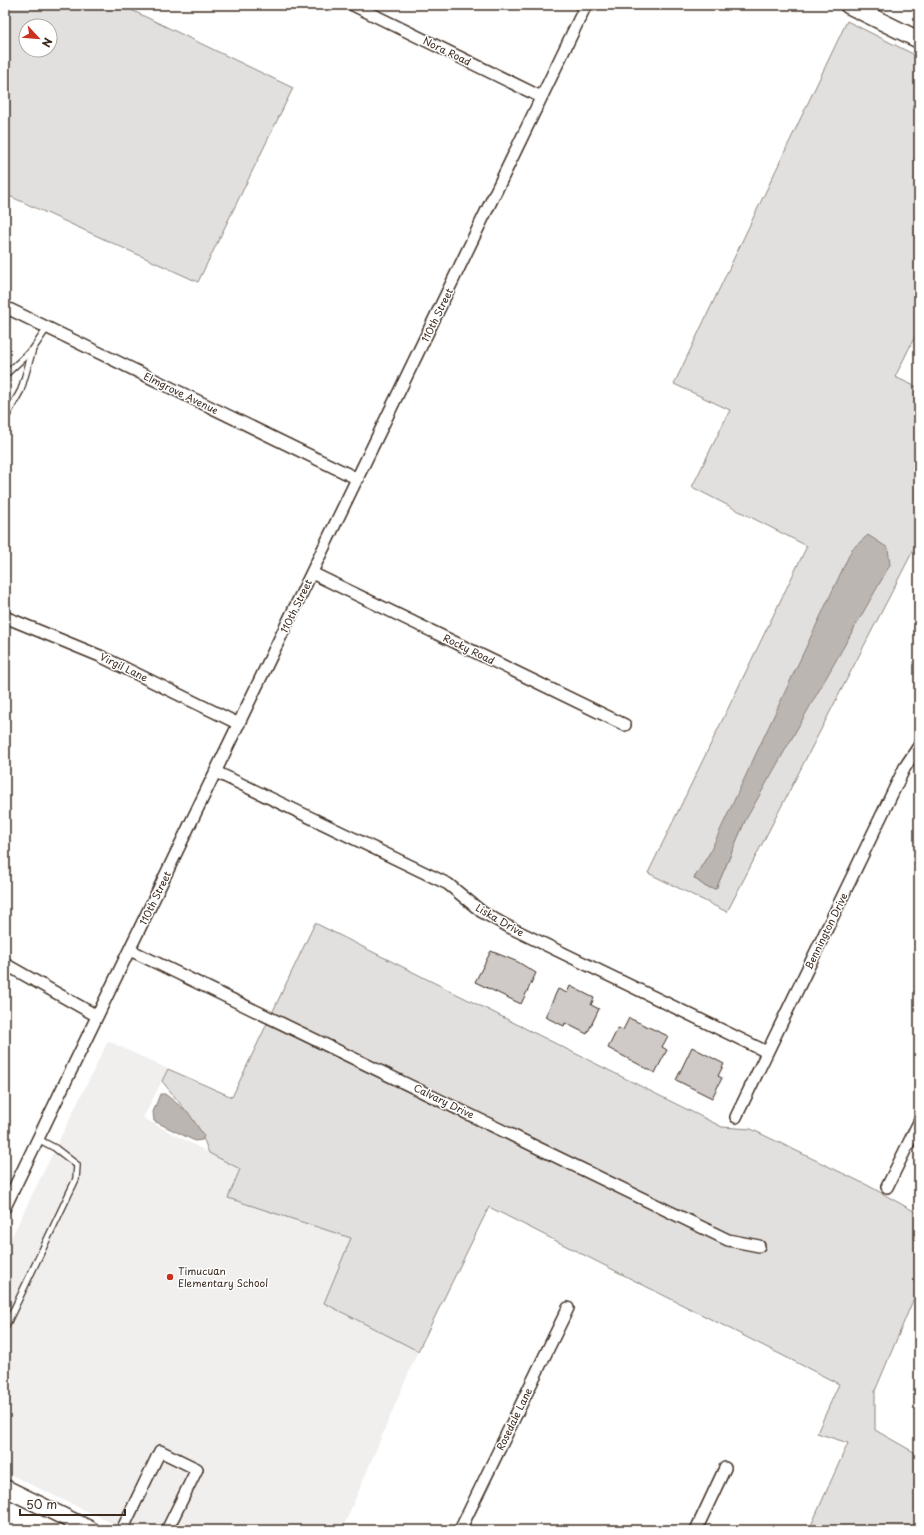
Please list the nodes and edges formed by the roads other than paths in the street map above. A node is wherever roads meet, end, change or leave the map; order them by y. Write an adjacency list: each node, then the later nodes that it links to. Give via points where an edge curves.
1 (353, 5): 5 (street, Nora Road)
2 (586, 5): 5 (street, 110th Street)
3 (848, 5): 4 (street)
4 (919, 40)
5 (541, 97): 11 (street, 110th Street)
6 (5, 307): 7 (street, Elmgrove Avenue)
7 (47, 328): 8 (lane); 11 (street, Elmgrove Avenue)
8 (33, 349): 9 (lane); 10 (lane, via 21,390)
9 (5, 375)
10 (5, 419)
11 (358, 479): 12 (street, 110th Street)
12 (312, 573): 14 (street, 110th Street); 15 (street, Rocky Road)
13 (5, 617): 14 (street, Virgil Lane, via 100,656)
14 (239, 724): 17 (street, 110th Street)
15 (625, 726)
16 (919, 746): 21 (street, Bennington Drive, via 905,767)
17 (216, 772): 18 (street, 110th Street); 21 (street, Liska Drive, via 448,884 482,912 509,927)
18 (130, 950): 20 (street, 110th Street); 27 (street, Calvary Drive, via 728,1240)
19 (5, 964): 20 (street)
20 (97, 1016): 24 (street, 110th Street)
21 (767, 1052): 22 (street, Bennington Drive)
22 (736, 1117)
23 (919, 1122): 25 (street)
24 (38, 1139): 26 (street, 110th Street); 29 (lane, via 55,1148 76,1165 76,1179)
25 (887, 1187)
26 (5, 1207)
27 (759, 1246)
28 (568, 1308): 35 (street, Rosedale Lane)
29 (5, 1328)
30 (726, 1468): 36 (street)
31 (5, 1488): 32 (street)
32 (91, 1530)
33 (122, 1530): 34 (street, via 160,1451 196,1469)
34 (167, 1530)
35 (460, 1530)
36 (696, 1530)

